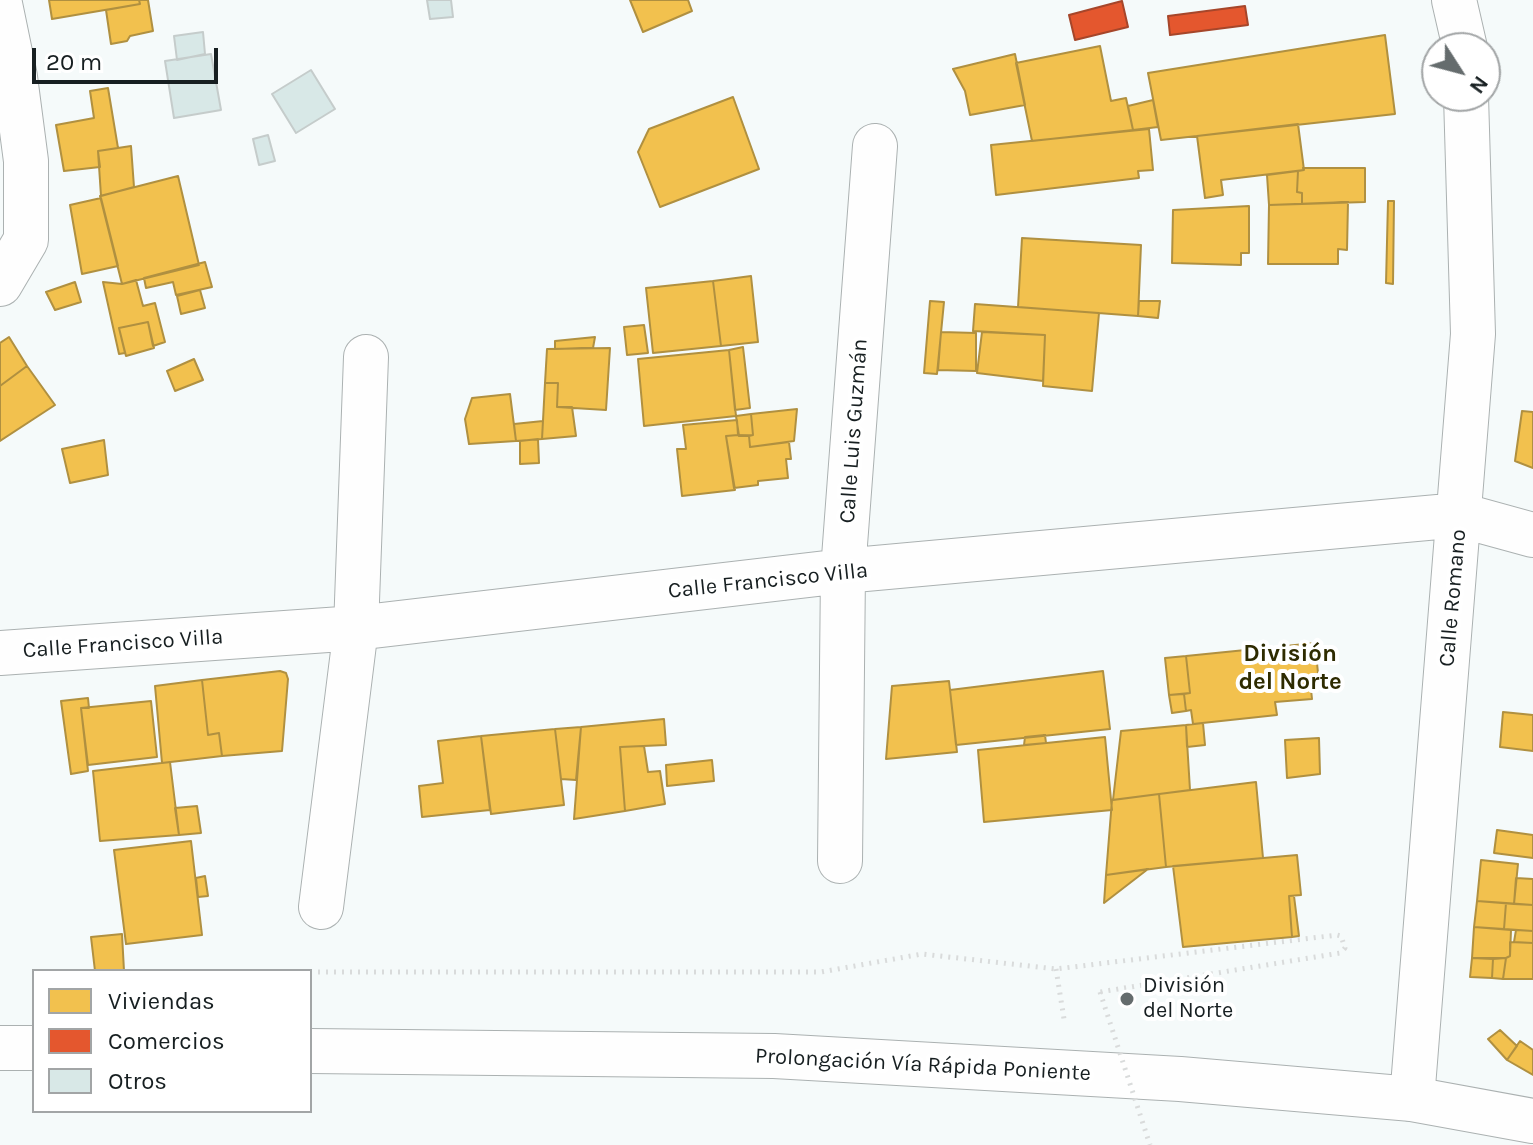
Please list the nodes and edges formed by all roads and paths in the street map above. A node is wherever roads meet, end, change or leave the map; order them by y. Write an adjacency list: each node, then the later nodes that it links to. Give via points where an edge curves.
1 (1454, 0): 3 (street)
2 (0, 4): 6 (street, via 26,161 26,240)
3 (1461, 32)
4 (1466, 112): 8 (street, Calle Romano, via 1473,334)
5 (875, 146): 10 (street, Calle Luis Guzmán)
6 (0, 284)
7 (366, 357): 11 (street)
8 (1460, 515): 9 (street, Calle Francisco Villa); 10 (street, Calle Francisco Villa); 19 (street, Calle Romano)
9 (1533, 535)
10 (843, 571): 11 (street, Calle Francisco Villa); 13 (street, Calle Luis Guzmán)
11 (356, 628): 12 (street, Calle Francisco Villa); 14 (street)
12 (0, 653)
13 (840, 861)
14 (321, 907)
15 (312, 972): 21 (path, bridge, via 821,972 922,954 1056,969 1341,936 1345,948 1340,953 1100,992)
16 (0, 1048): 17 (street)
17 (32, 1048)
18 (312, 1051): 19 (street, Prolongación Vía Rápida Poniente, via 774,1056 1180,1079)
19 (1412, 1099): 20 (street, Prolongación Vía Rápida Poniente)
20 (1533, 1121)
21 (1150, 1145)

